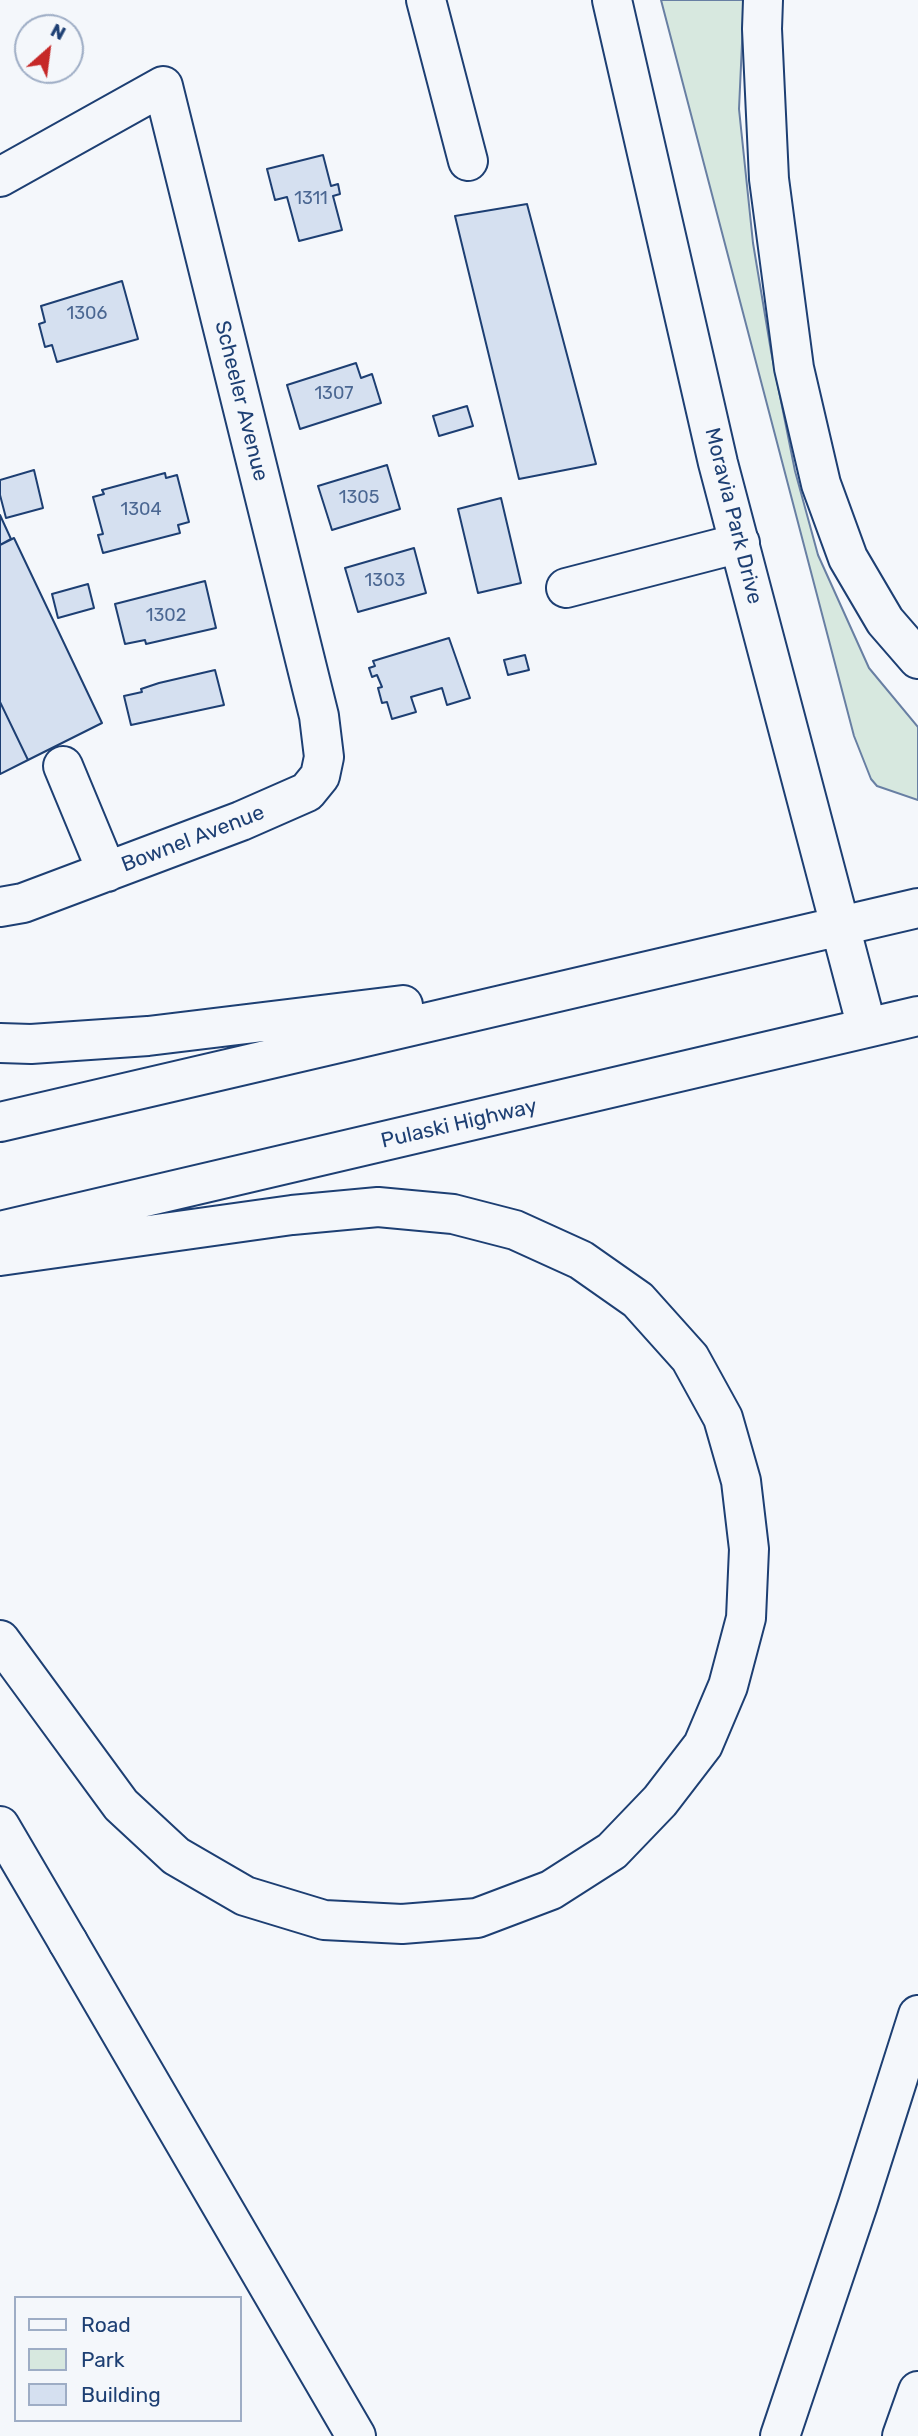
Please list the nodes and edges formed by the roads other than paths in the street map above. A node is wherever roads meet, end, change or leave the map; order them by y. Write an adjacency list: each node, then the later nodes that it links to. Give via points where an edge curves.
1 (426, 0): 4 (main road)
2 (612, 0): 6 (main road, Moravia Park Drive)
3 (762, 0): 8 (main road, via 769,179 794,368 821,484 848,558 885,621)
4 (468, 160)
5 (0, 177): 9 (main road, Scheeler Avenue, via 163,86)
6 (740, 543): 7 (main road); 14 (main road, Moravia Park Drive)
7 (566, 588)
8 (918, 659)
9 (319, 716): 11 (main road, Bownel Avenue, via 324,765 307,792)
10 (64, 766): 11 (main road)
11 (107, 872): 12 (main road, Bownel Avenue)
12 (0, 907)
13 (918, 908): 14 (main road)
14 (841, 926): 15 (main road); 17 (main road, Moravia Park Drive)
15 (593, 983): 18 (main road, via 148,1036); 19 (main road)
16 (918, 1016): 17 (main road, Pulaski Highway)
17 (867, 1028): 20 (main road, Pulaski Highway)
18 (0, 1043)
19 (0, 1122)
20 (0, 1231)
21 (0, 1256): 22 (main road, via 378,1207 453,1214 515,1230 581,1260 638,1300 690,1358 723,1418 741,1481 748,1549 746,1618 728,1686 703,1745 660,1801 612,1851 551,1890 477,1917 402,1924 324,1920 234,1890 177,1856 121,1805)
22 (0, 1640)
23 (0, 1826): 26 (main road)
24 (918, 2015): 27 (main road)
25 (918, 2391): 28 (main road)
26 (356, 2436)
27 (780, 2436)
28 (902, 2436)

